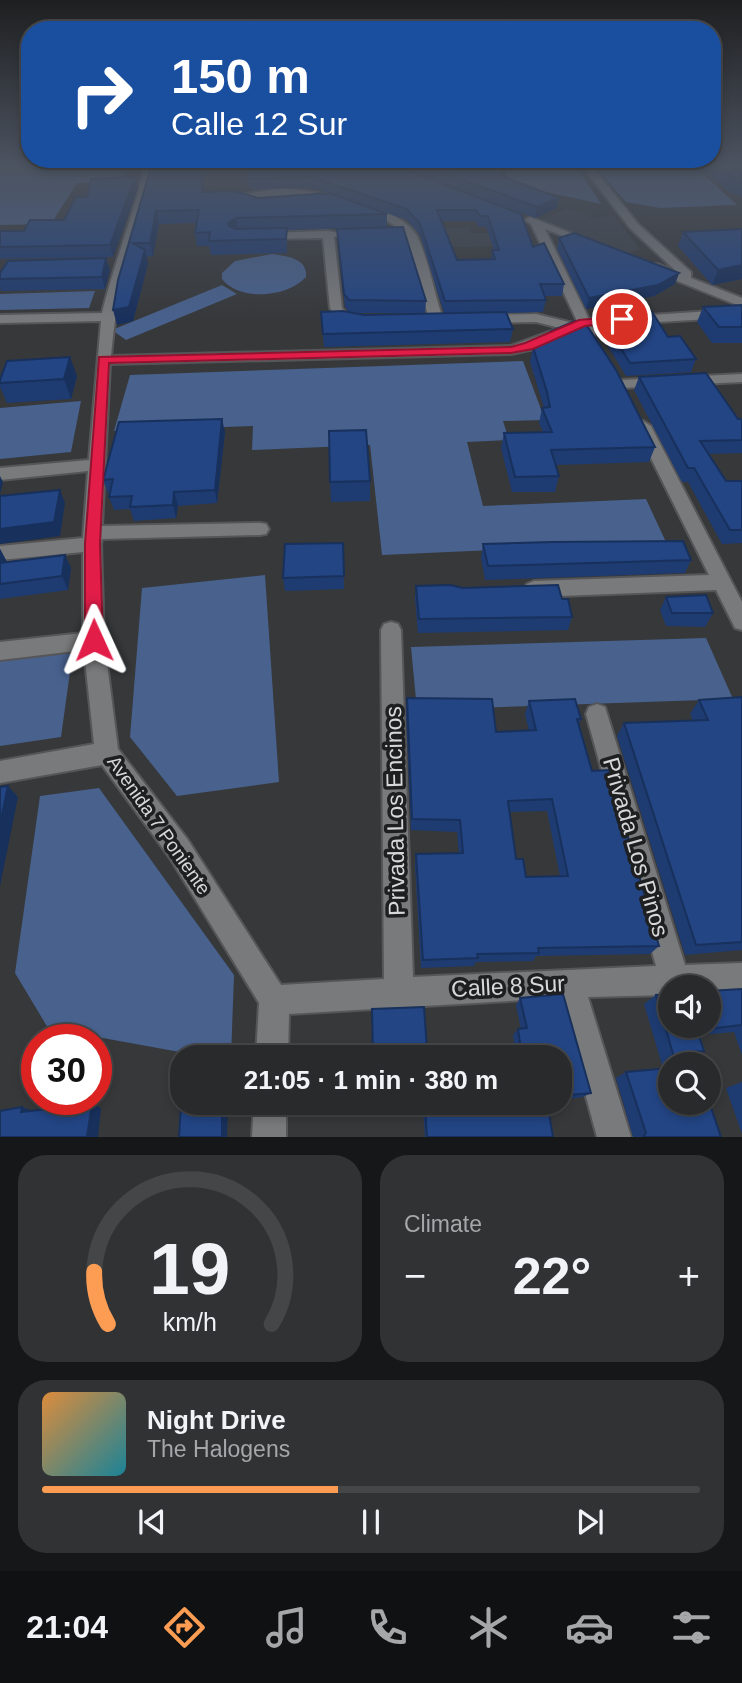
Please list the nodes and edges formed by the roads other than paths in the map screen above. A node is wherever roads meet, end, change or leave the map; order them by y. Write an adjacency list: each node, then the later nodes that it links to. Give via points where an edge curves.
1 (134, 216): 14 (street, Avenida 7 Poniente, via 114,263)
2 (379, 216): 4 (street, via 402,224)
3 (625, 216): 9 (street)
4 (409, 232): 6 (street); 16 (street)
5 (355, 233): 7 (street)
6 (382, 233)
7 (328, 234): 8 (street); 18 (street, via 336,308 344,318)
8 (251, 237)
9 (652, 244): 11 (street); 11 (street, via 650,254 641,260)
10 (600, 247): 19 (street, via 530,220)
11 (697, 284): 12 (street)
12 (742, 303)
13 (742, 313): 19 (street)
14 (108, 317): 15 (street); 21 (street, Avenida 7 Poniente)
15 (0, 319)
16 (437, 319)
17 (477, 319): 19 (street, via 536,318)
18 (376, 321)
19 (577, 324): 20 (street); 21 (street, via 511,350)
20 (596, 343)
21 (103, 360): 23 (street, Avenida 7 Poniente)
22 (742, 378): 28 (street, via 625,391)
23 (98, 465): 24 (street); 26 (street, Avenida 7 Poniente)
24 (0, 474)
25 (260, 529): 26 (street)
26 (93, 538): 27 (street); 32 (street, Avenida 7 Poniente)
27 (0, 554)
28 (722, 583): 29 (street); 30 (street)
29 (516, 589)
30 (742, 622)
31 (391, 630): 42 (street, Privada Los Encinos)
32 (94, 640): 33 (street); 35 (street, Avenida 7 Poniente)
33 (0, 651)
34 (597, 714): 37 (street, Privada Los Pinos)
35 (107, 753): 36 (street); 43 (street, Avenida 7 Poniente, via 179,849)
36 (0, 772)
37 (673, 975)
38 (742, 978): 39 (street, Calle 8 Sur)
39 (721, 979)
40 (658, 981): 41 (street, Calle 8 Sur)
41 (569, 983): 42 (street, Calle 8 Sur); 47 (street)
42 (399, 992): 43 (street, Calle 8 Sur)
43 (274, 1000): 44 (street)
44 (272, 1045)
45 (270, 1115): 46 (street)
46 (269, 1137)
47 (614, 1137)

